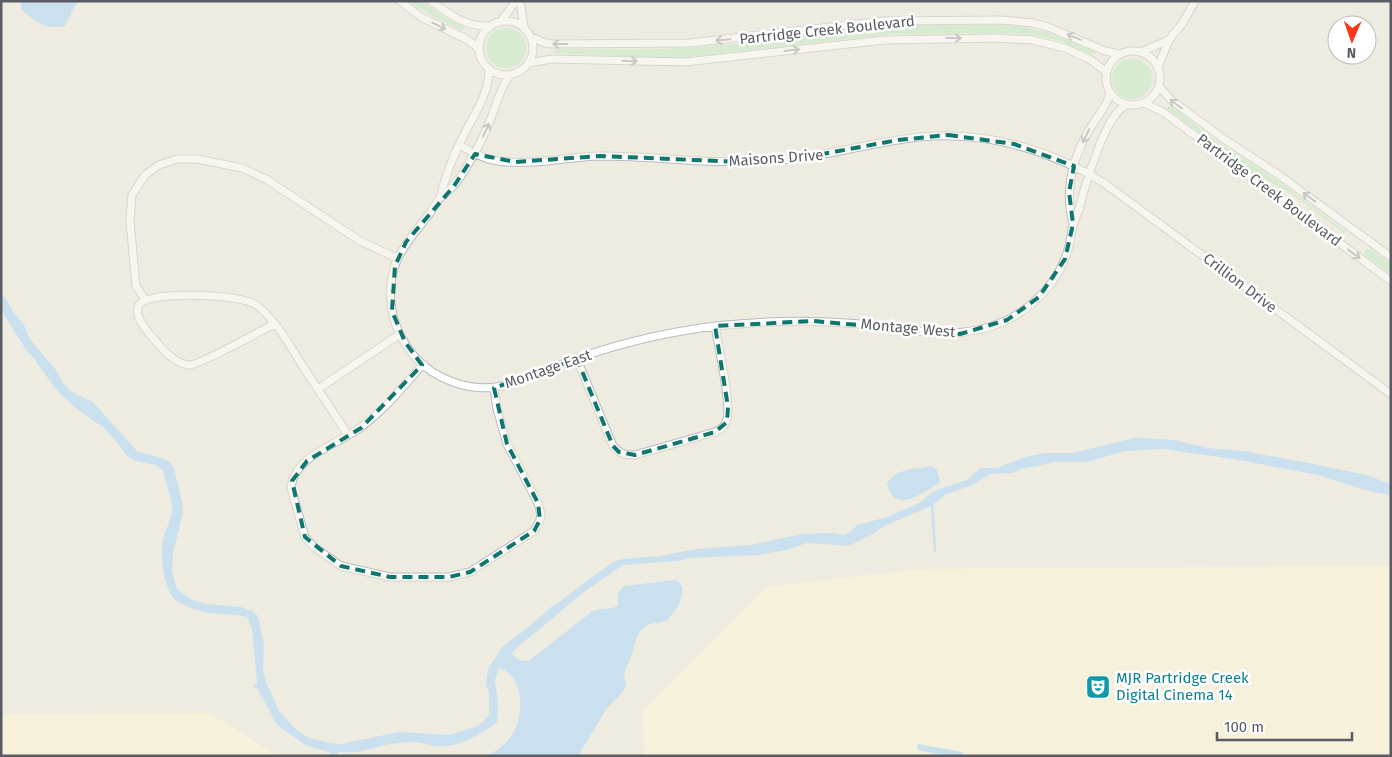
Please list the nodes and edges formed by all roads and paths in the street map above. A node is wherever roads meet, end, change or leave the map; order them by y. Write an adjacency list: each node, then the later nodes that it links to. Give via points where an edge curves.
1 (400, 1): 11 (street, one-way to 11, via 421,17 468,40)
2 (431, 1): 7 (street, via 456,19)
3 (516, 1): 6 (street)
4 (520, 1): 8 (street)
5 (1196, 1): 10 (street)
6 (501, 21): 7 (street); 8 (street)
7 (491, 26): 11 (street, via 481,38)
8 (524, 27): 9 (street)
9 (531, 37): 13 (street, Partridge Creek Boulevard, one-way to 9, via 1048,27 1001,20 884,21 672,44 552,44); 14 (street, via 533,50)
10 (1169, 40): 12 (street); 15 (street)
11 (479, 49): 16 (street)
12 (1141, 52): 13 (street); 15 (street)
13 (1119, 54): 17 (street)
14 (529, 63): 17 (street, Partridge Creek Boulevard, one-way to 17, via 552,59 685,62 885,40 998,38 1032,40 1065,48 1091,60); 18 (street)
15 (1158, 67): 19 (street)
16 (489, 69): 18 (street); 23 (street, Montage East, via 485,94)
17 (1106, 72): 20 (street)
18 (510, 75): 24 (street, Montage East, one-way to 18)
19 (1159, 86): 21 (street, via 1154,96); 29 (street, Partridge Creek Boulevard, one-way to 19, via 1171,100)
20 (1110, 94): 22 (street); 25 (street, Montage West, one-way to 25, via 1083,142)
21 (1144, 103): 22 (street); 31 (street, Partridge Creek Boulevard, one-way to 31, via 1163,112)
22 (1126, 105): 26 (street, Montage West, via 1118,110 1110,123)
23 (459, 145): 24 (street, Maisons Drive); 27 (street, Montage East)
24 (474, 154): 25 (street, Maisons Drive, via 504,162 600,156 742,162 832,154 898,140 948,135 1014,144); 27 (street, Montage East, via 454,186)
25 (1074, 166): 26 (street, Maisons Drive); 28 (street, Montage West, via 1068,192)
26 (1088, 174): 28 (street, Montage West); 40 (street, Crillion Drive, via 1148,214)
27 (440, 198): 30 (street, Montage East, via 406,242)
28 (1073, 224): 34 (street, Montage West, via 1065,260 1039,297 1007,320 974,332 949,334 865,324 793,321)
29 (1391, 257)
30 (398, 258): 32 (street, via 360,241 266,179 242,168 198,159 177,159 159,165 145,175 132,195 130,221 136,286); 35 (street, Montage East, via 391,298)
31 (1391, 281)
32 (145, 299): 33 (street, via 196,295 241,298 255,303); 33 (street, via 138,309 144,326 163,349 178,362 190,366)
33 (274, 324): 39 (street)
34 (715, 326): 36 (street, Montage East, via 649,338); 36 (street, via 728,407 727,422 715,432 635,455 619,452 613,446)
35 (400, 334): 37 (street, Montage East); 39 (street)
36 (577, 359): 38 (street, Montage East, via 521,382)
37 (423, 364): 38 (street, Montage East, via 454,382); 41 (street, via 361,428)
38 (494, 388): 41 (street, via 507,444 541,514 534,531 470,572 449,577 390,577 341,566 305,537 291,488 292,481 307,461)
39 (318, 389): 41 (street)
40 (1391, 394)
41 (348, 435)

